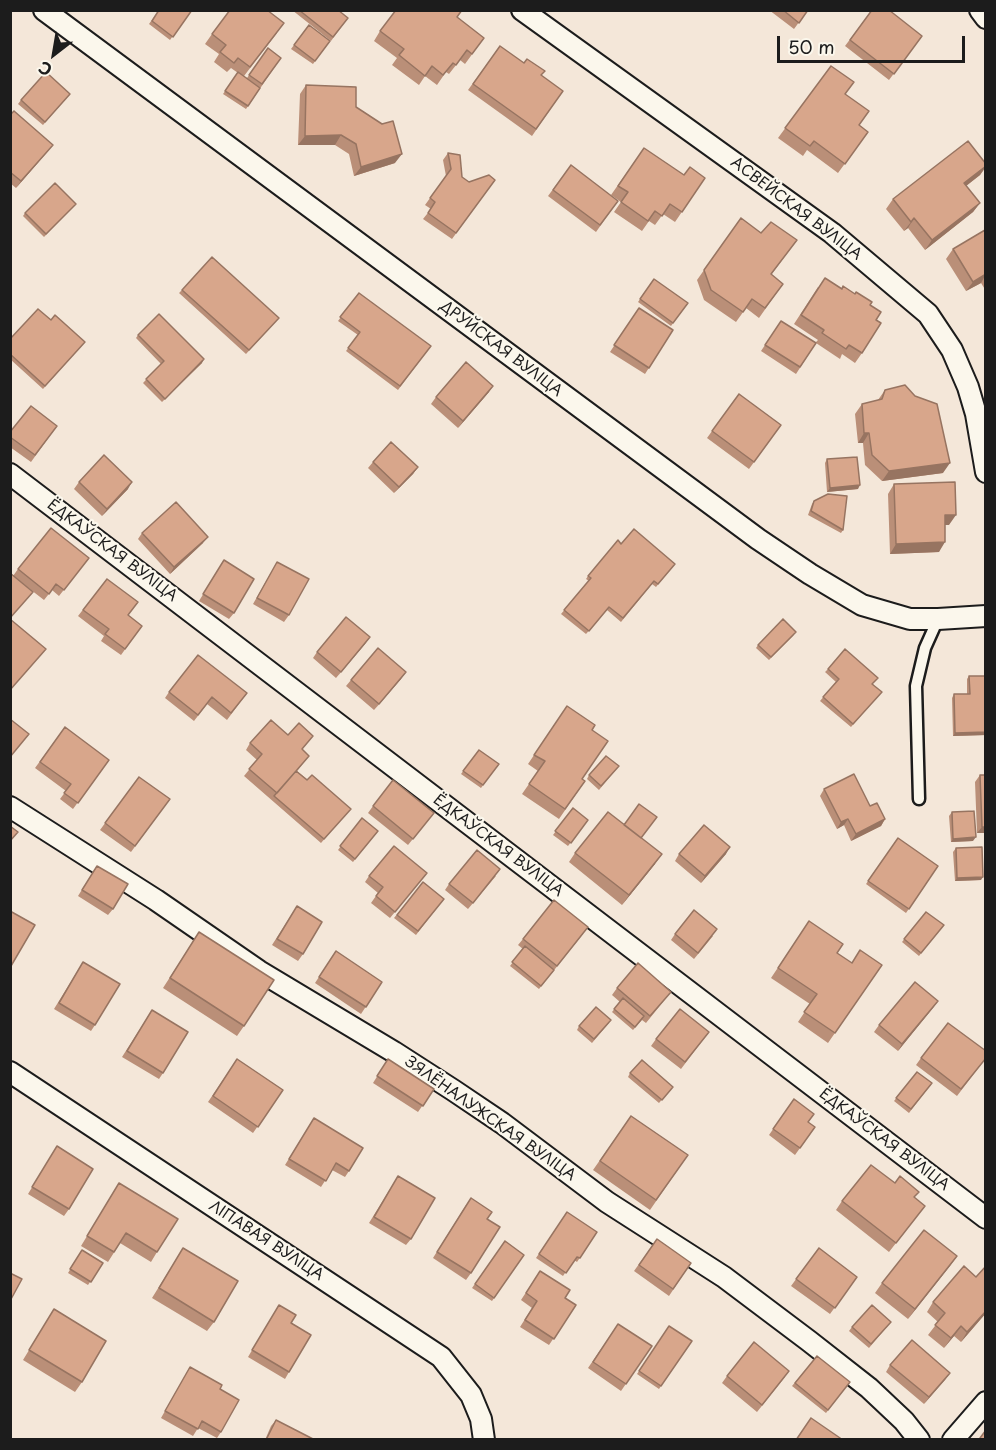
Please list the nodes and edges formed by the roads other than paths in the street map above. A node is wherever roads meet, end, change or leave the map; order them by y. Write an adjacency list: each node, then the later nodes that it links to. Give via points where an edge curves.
1 (44, 10): 8 (street, ДРУЙСКАЯ ВУЛІЦА, via 802,568 862,605 910,619)
2 (522, 10): 5 (street, АСВЕЙСКАЯ ВУЛІЦА, via 832,233 928,314 952,350 968,387)
3 (980, 10): 4 (street)
4 (986, 18)
5 (986, 472)
6 (10, 474): 12 (street, ЁДКАЎСКАЯ ВУЛІЦА)
7 (986, 616): 8 (street, ДРУЙСКАЯ ВУЛІЦА)
8 (938, 620): 9 (lane, via 925,648 916,686)
9 (918, 799)
10 (10, 807): 15 (street, ЗЯЛЁНАЛУЖСКАЯ ВУЛІЦА, via 259,971 453,1090 607,1202 724,1277 869,1388)
11 (10, 1072): 14 (street, ЛІПАВАЯ ВУЛІЦА, via 441,1357 471,1395)
12 (986, 1218)
13 (986, 1401): 16 (street)
14 (484, 1440)
15 (919, 1440)
16 (953, 1440)

